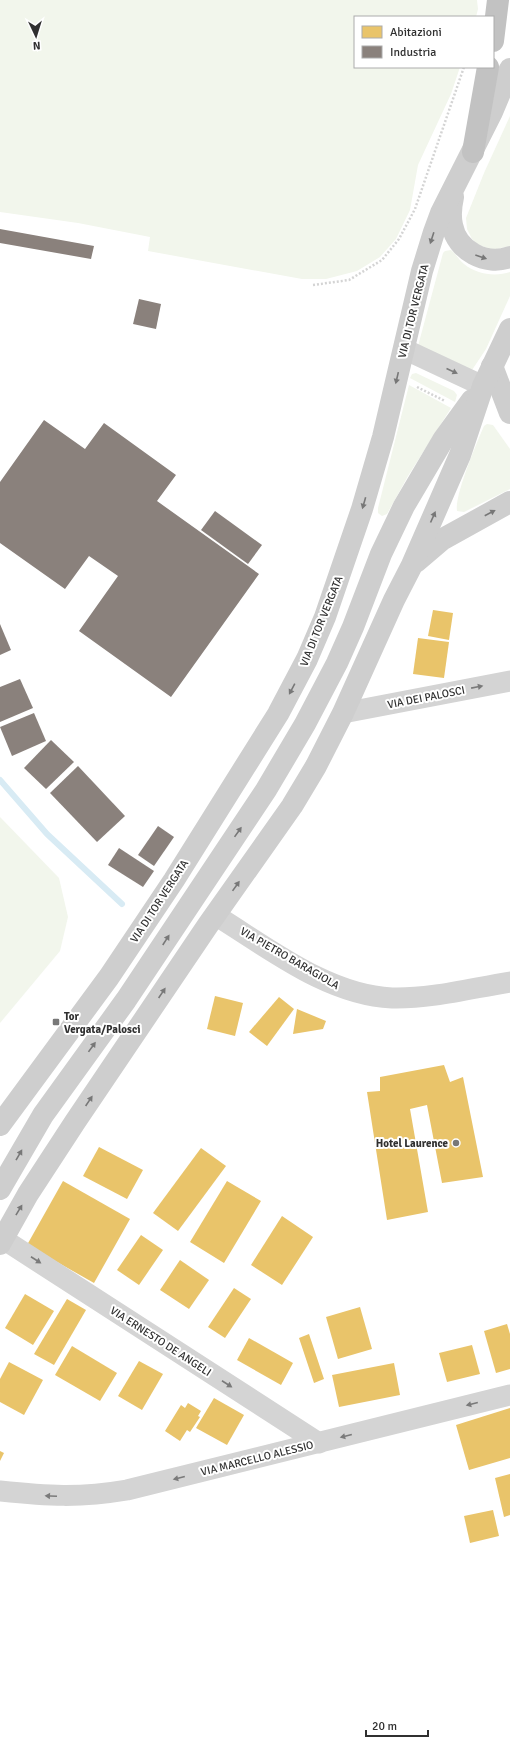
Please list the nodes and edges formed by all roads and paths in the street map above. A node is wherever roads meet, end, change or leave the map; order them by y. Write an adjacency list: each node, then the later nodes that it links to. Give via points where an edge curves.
1 (498, 0): 2 (highway)
2 (494, 33)
3 (464, 68): 9 (path, via 415,209 399,240 382,260 349,280)
4 (488, 68): 6 (highway)
5 (510, 69): 6 (main road, VIA DI TOR VERGATA)
6 (474, 152): 7 (main road, VIA DI TOR VERGATA)
7 (459, 177): 8 (main road, one-way to 8, via 454,191 451,215 458,241 482,258 499,260); 11 (main road, VIA DI TOR VERGATA, one-way to 11, via 430,244)
8 (510, 257)
9 (313, 284)
10 (510, 329): 12 (main road)
11 (404, 349): 14 (street, one-way to 14); 23 (main road, VIA DI TOR VERGATA, one-way to 23, via 383,437 362,509 326,617 294,686 238,780 109,977)
12 (492, 366): 14 (main road); 16 (main road)
13 (416, 386): 15 (path)
14 (483, 386): 18 (main road, one-way to 14, via 460,456); 24 (main road, one-way to 14, via 43,1115 126,1000 266,790 337,663 381,554 404,506 443,440)
15 (446, 402)
16 (510, 413)
17 (510, 502): 18 (main road, one-way to 17, via 443,539)
18 (412, 565): 20 (main road)
19 (510, 681): 20 (street, VIA DEI PALOSCI, one-way to 19)
20 (343, 713): 21 (main road, one-way to 20, via 292,806)
21 (215, 915): 22 (street, VIA PIETRO BARAGIOLA, via 330,983 354,992 405,998); 25 (main road, one-way to 21, via 28,1194)
22 (510, 982)
23 (2, 1123)
24 (0, 1189)
25 (1, 1241): 27 (street, VIA ERNESTO DE ANGELI, one-way to 27)
26 (510, 1394): 27 (street, VIA MARCELLO ALESSIO, one-way to 27)
27 (318, 1442): 28 (street, VIA MARCELLO ALESSIO, one-way to 28, via 121,1492 59,1496)
28 (0, 1491)

